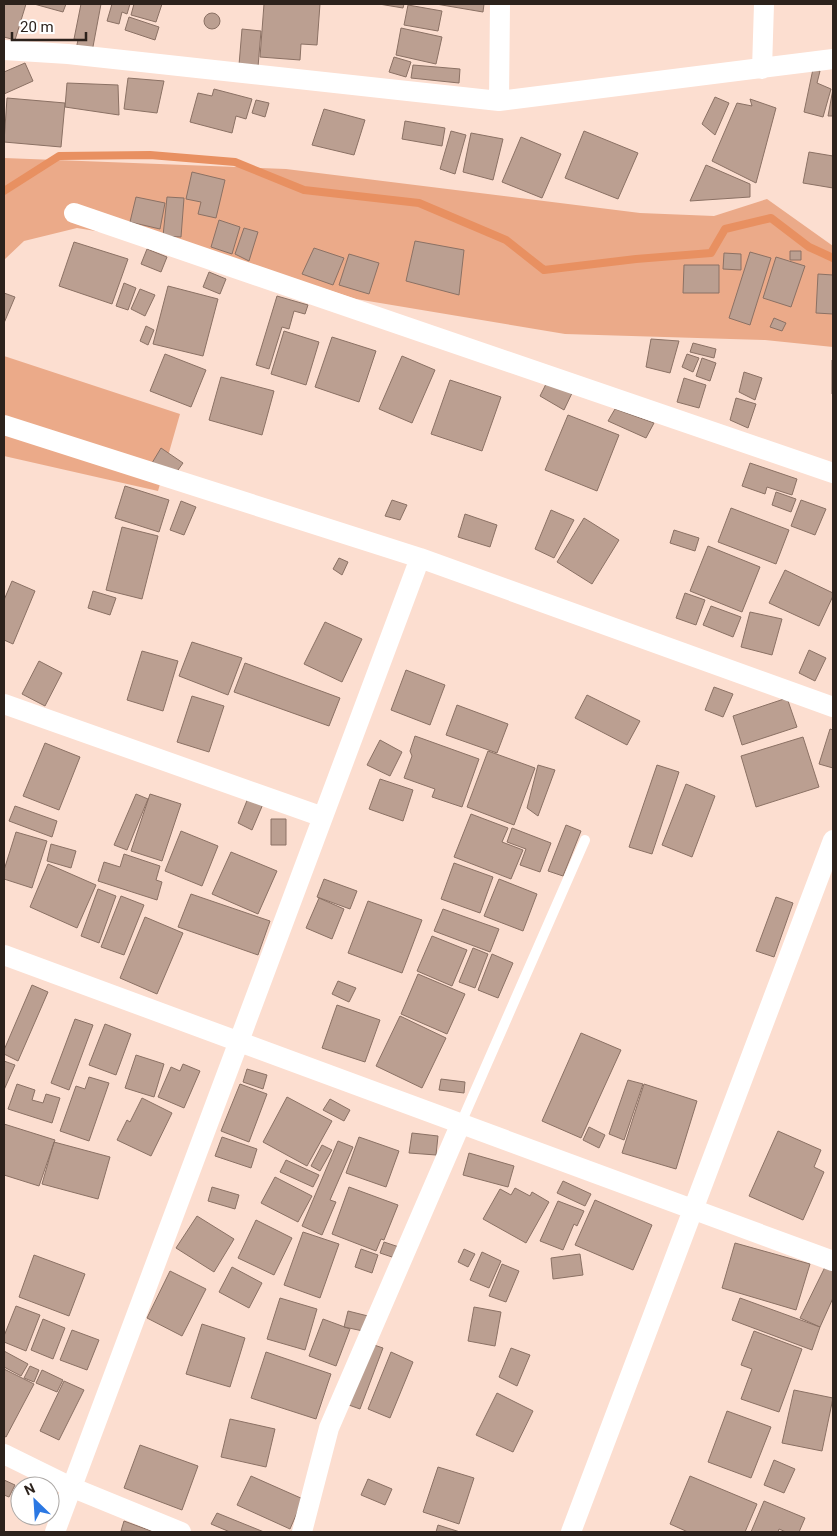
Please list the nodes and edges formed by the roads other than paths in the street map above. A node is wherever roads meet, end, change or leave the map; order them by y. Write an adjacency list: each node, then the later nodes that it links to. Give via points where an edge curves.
1 (500, 4): 6 (street)
2 (764, 4): 5 (street)
3 (4, 50): 6 (street, via 68,54)
4 (833, 59): 5 (street)
5 (762, 69): 6 (street)
6 (499, 101)
7 (74, 213): 9 (street)
8 (4, 425): 10 (street)
9 (833, 473)
10 (420, 558): 12 (street); 13 (street)
11 (4, 704): 13 (street)
12 (833, 707)
13 (323, 816): 17 (street)
14 (585, 840): 18 (lane)
15 (833, 840): 19 (street)
16 (4, 955): 17 (street)
17 (239, 1041): 18 (street); 22 (street)
18 (461, 1123): 19 (street); 25 (street, via 330,1428)
19 (693, 1208): 20 (street); 26 (street)
20 (833, 1260)
21 (4, 1454): 22 (street)
22 (71, 1487): 23 (street); 24 (street)
23 (54, 1532)
24 (181, 1532)
25 (302, 1532)
26 (571, 1532)

